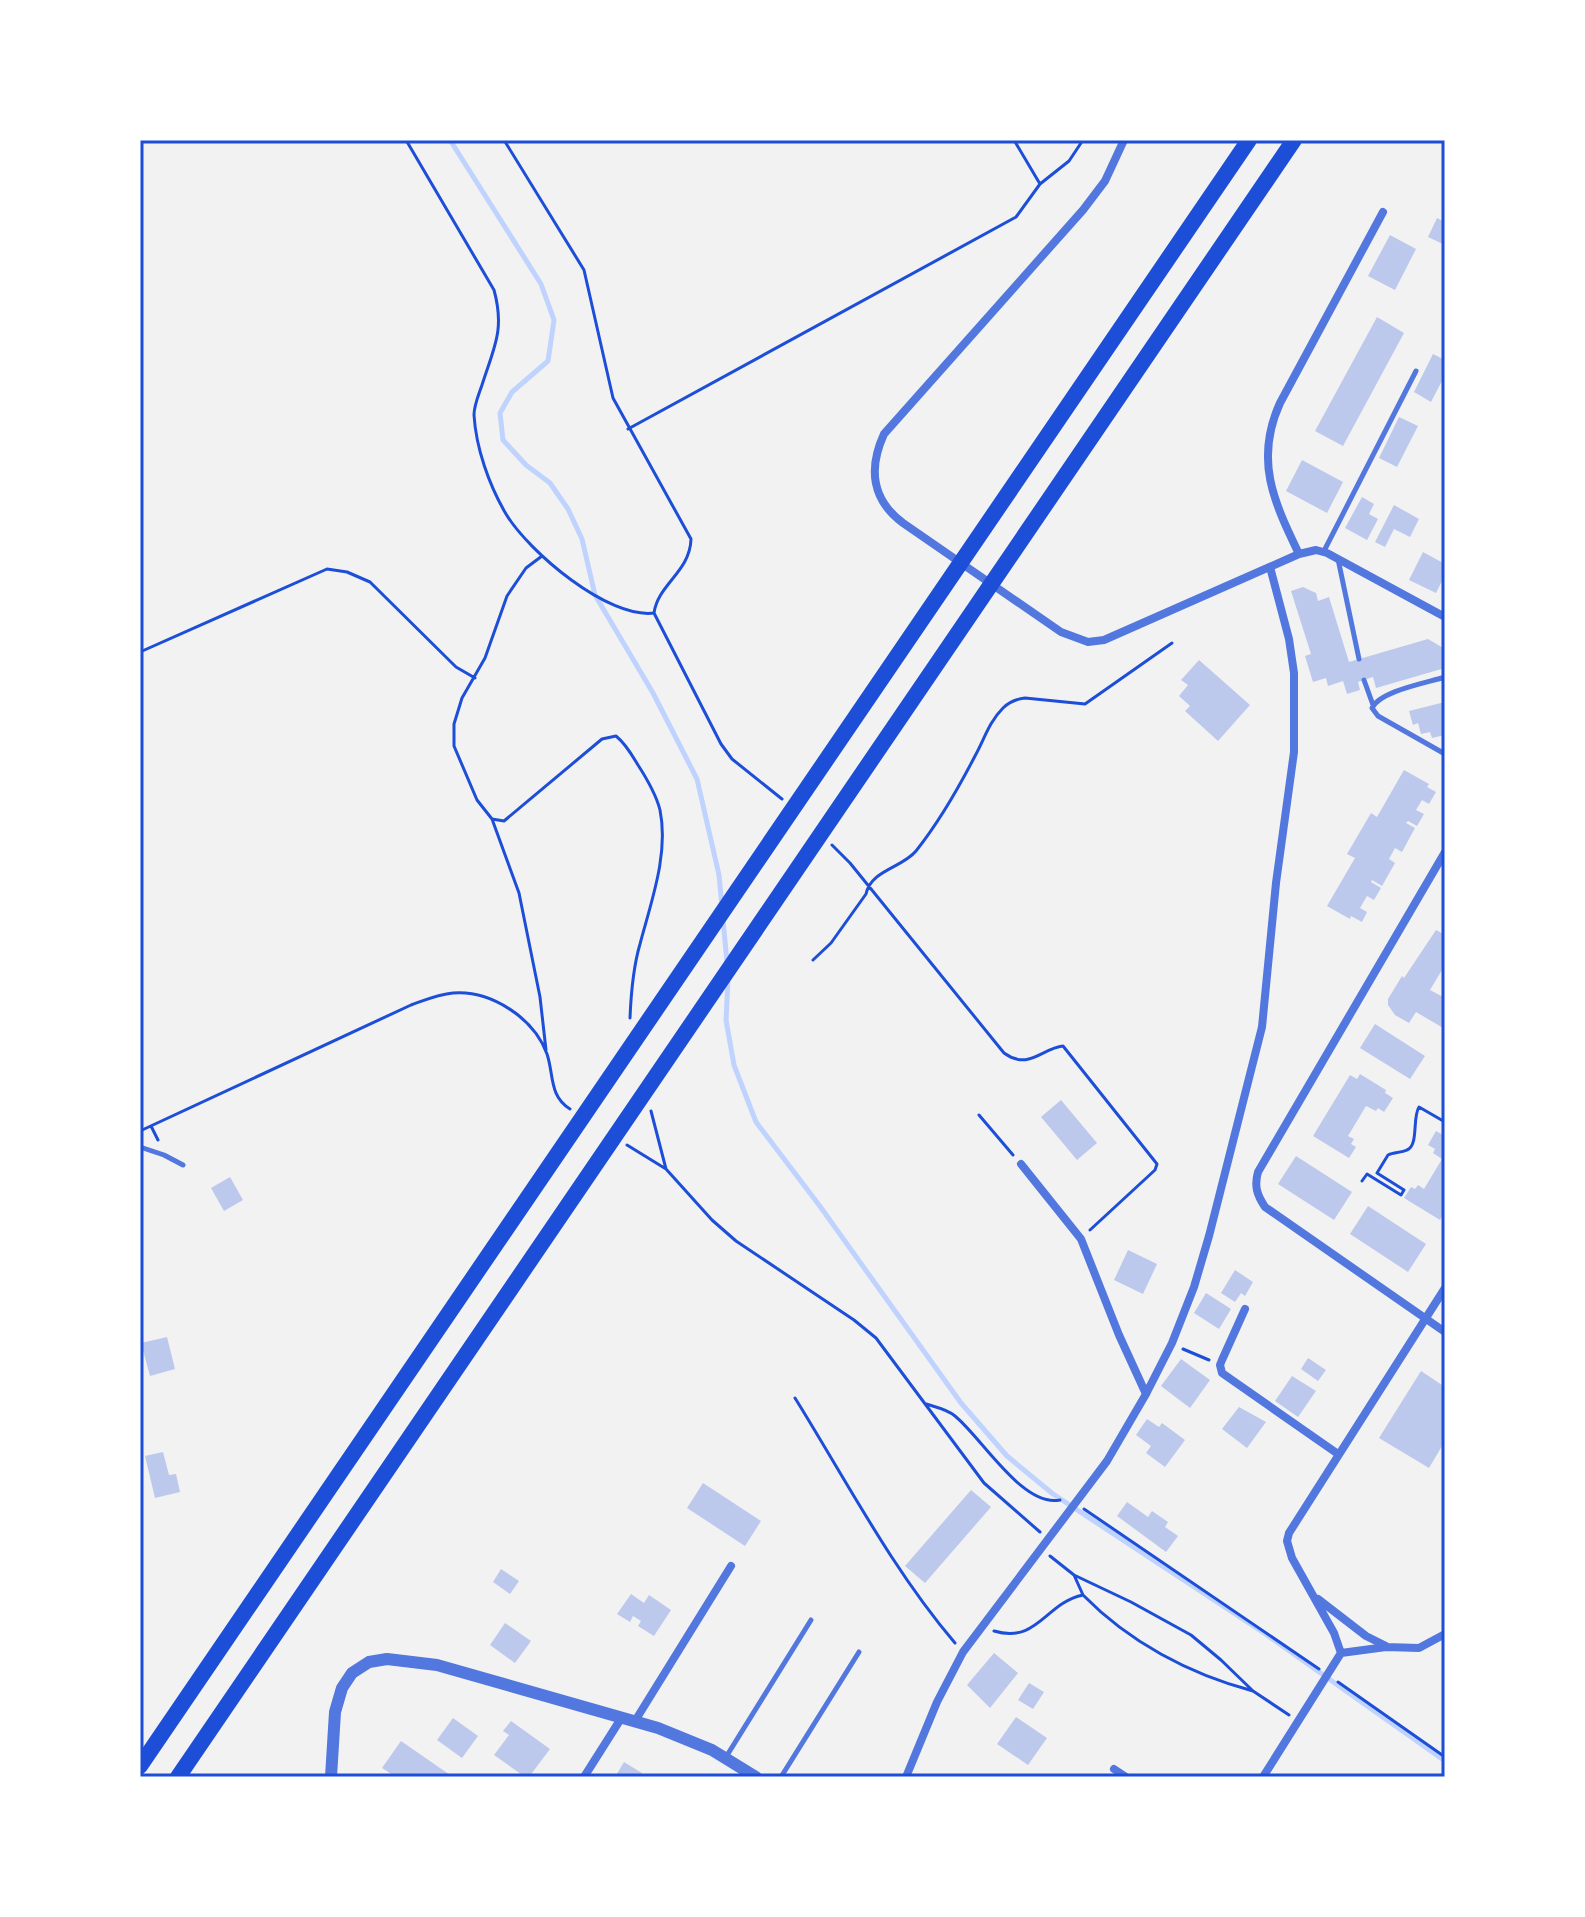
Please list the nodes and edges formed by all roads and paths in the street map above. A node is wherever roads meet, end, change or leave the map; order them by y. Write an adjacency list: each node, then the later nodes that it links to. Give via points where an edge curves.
1 (406, 140): 14 (path, via 494,290 499,332 474,411 479,447 508,517)
2 (504, 140): 11 (path, via 584,270 613,398)
3 (1014, 140): 8 (path)
4 (1083, 140): 8 (path, via 1069,161)
5 (1124, 140): 16 (street, via 1105,181 1083,210 884,434 875,459 875,485 884,506 903,523 1073,639 1104,640)
6 (1249, 140): 75 (highway)
7 (1294, 140): 77 (highway)
8 (1040, 184): 11 (path, via 1016,217)
9 (1383, 212): 13 (street, via 1270,430 1271,487)
10 (1416, 371): 12 (lane)
11 (628, 429): 17 (path, via 691,539 690,554 655,602)
12 (1323, 552): 13 (street); 15 (street)
13 (1299, 554): 16 (street)
14 (543, 555): 17 (path, via 610,605 640,615); 23 (path, via 526,568 507,596)
15 (1338, 558): 18 (street); 21 (lane)
16 (1270, 567): 49 (street, via 1289,639 1295,710 1268,986 1222,1190)
17 (654, 613): 27 (path, via 721,744)
18 (1445, 617)
19 (1172, 643): 31 (path, via 1085,704 1025,698 1010,703 985,734 920,845)
20 (140, 652): 23 (path, via 327,569 370,582 456,667)
21 (1359, 659)
22 (1445, 677): 25 (lane)
23 (475, 679): 28 (path, via 462,698 454,746 477,800)
24 (1364, 680): 25 (lane)
25 (1373, 705): 26 (lane, via 1378,716)
26 (1445, 754)
27 (785, 802)
28 (492, 819): 33 (path, via 504,821 602,739 616,736 632,755 659,808 662,837 636,963); 34 (path, via 519,893)
29 (828, 841): 31 (path)
30 (1445, 852): 47 (street, via 1255,1180 1265,1207)
31 (868, 887): 32 (path, via 831,943); 44 (path, via 1004,1053 1024,1060 1063,1046 1157,1164)
32 (813, 960)
33 (630, 1028)
34 (547, 1053): 35 (path); 39 (path, via 536,1033 506,1006 453,993 411,1005)
35 (554, 1088)
36 (648, 1099): 53 (path, via 666,1169 712,1220 876,1338)
37 (979, 1115): 41 (path)
38 (1445, 1122): 43 (path, via 1419,1107 1412,1145 1388,1155 1377,1173 1404,1190 1401,1195 1367,1174)
39 (140, 1131)
40 (140, 1147): 42 (lane)
41 (1021, 1164): 44 (street)
42 (183, 1165)
43 (1362, 1181)
44 (1081, 1239): 51 (street)
45 (1445, 1288): 47 (street)
46 (1245, 1309): 50 (street)
47 (1426, 1319): 48 (street); 54 (street)
48 (1445, 1332)
49 (1172, 1343): 50 (path); 51 (street)
50 (1220, 1365): 54 (street, via 1227,1378)
51 (1146, 1394): 57 (street, via 1107,1461)
52 (795, 1398): 68 (path, via 913,1589)
53 (926, 1404): 55 (path, via 952,1413 1032,1494 1047,1501); 57 (path, via 984,1483)
54 (1338, 1454): 62 (street, via 1287,1541)
55 (1064, 1497)
56 (1082, 1508): 73 (path)
57 (1048, 1539): 58 (street)
58 (1040, 1549): 60 (path); 68 (street)
59 (731, 1566): 72 (street)
60 (1074, 1575): 61 (path); 70 (path, via 1191,1635)
61 (1083, 1595): 64 (path, via 1069,1598 1022,1634); 70 (path, via 1158,1652 1193,1671)
62 (1313, 1595): 66 (street); 69 (street)
63 (811, 1620): 74 (lane)
64 (1007, 1634)
65 (1445, 1634): 66 (street, via 1419,1648)
66 (1386, 1647): 69 (street)
67 (859, 1652): 81 (lane)
68 (963, 1652): 82 (street)
69 (1341, 1653): 84 (street)
70 (1253, 1691): 71 (path)
71 (1287, 1713)
72 (628, 1719): 74 (street, via 682,1736); 78 (street, via 437,1665 369,1662 342,1688 335,1712); 79 (street)
73 (1445, 1757)
74 (725, 1758): 80 (street)
75 (140, 1766)
76 (1114, 1769): 83 (street)
77 (178, 1777)
78 (331, 1777)
79 (584, 1777)
80 (756, 1777)
81 (781, 1777)
82 (906, 1777)
83 (1126, 1777)
84 (1263, 1777)

